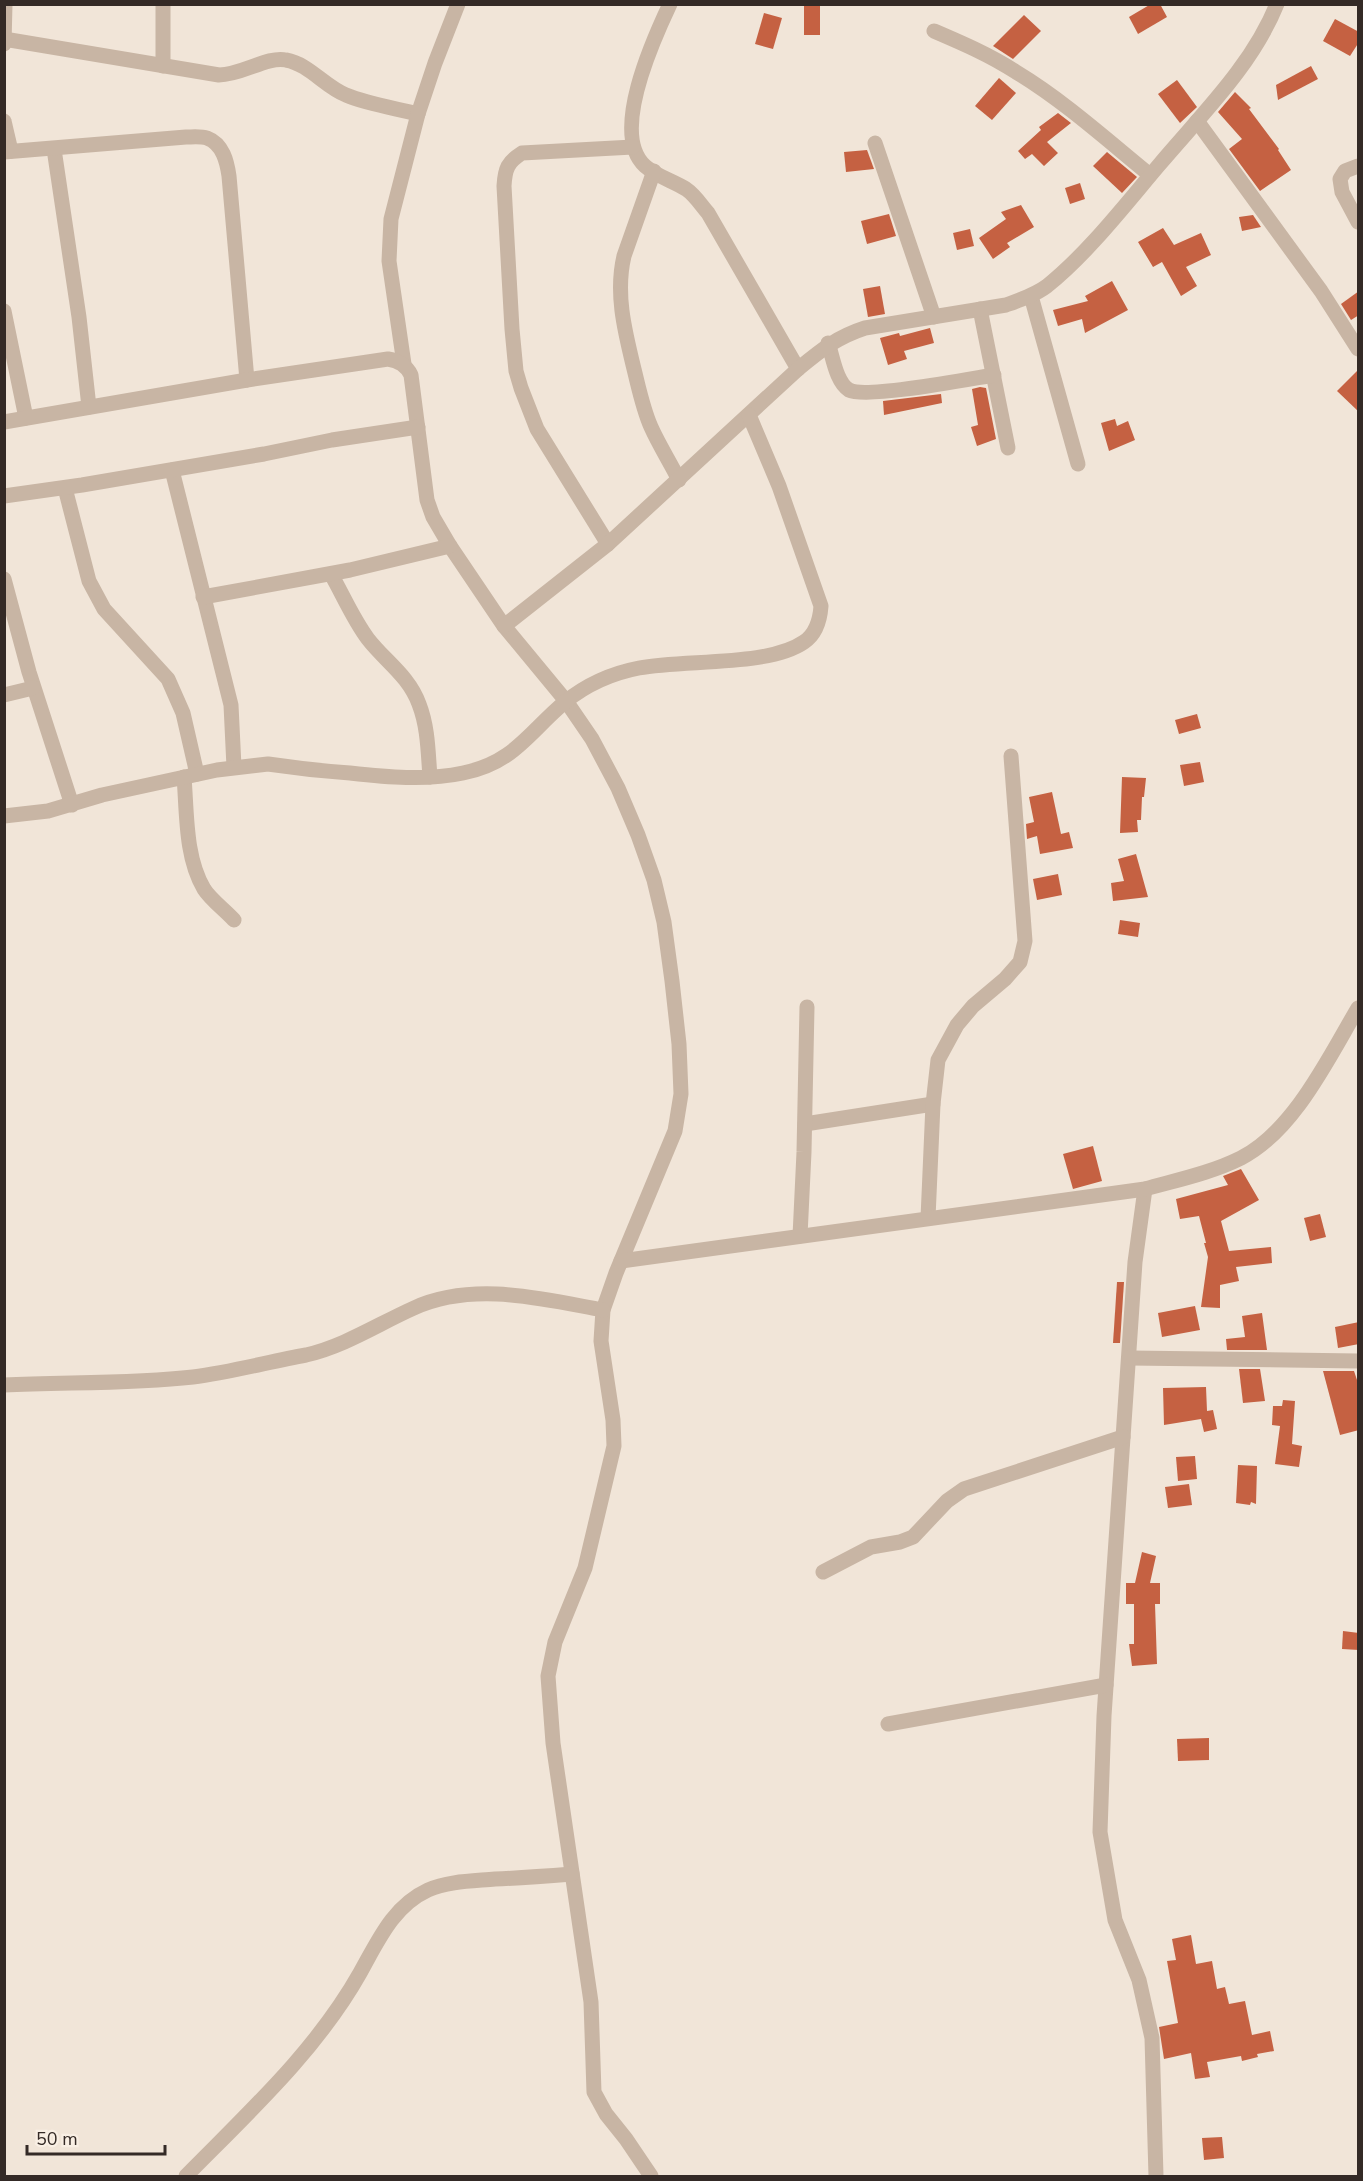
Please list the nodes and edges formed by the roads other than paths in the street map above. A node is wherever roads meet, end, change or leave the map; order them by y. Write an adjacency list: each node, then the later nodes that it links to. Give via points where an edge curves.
1 (5, 4): 7 (street)
2 (163, 4): 8 (street)
3 (458, 4): 9 (street)
4 (670, 4): 13 (street, via 648,52 639,85 633,115)
5 (1277, 4): 11 (street, via 1259,42)
6 (934, 31): 18 (street, via 1018,72)
7 (5, 41): 8 (street)
8 (163, 66): 9 (street, via 231,75 278,59 289,60 345,95)
9 (418, 114): 26 (street, via 391,219 389,242)
10 (4, 121): 15 (street)
11 (1197, 121): 18 (street); 25 (street, via 1321,291)
12 (875, 143): 23 (street)
13 (633, 147): 17 (street, via 646,167); 41 (street, via 522,153 505,168 516,371 537,429)
14 (54, 149): 15 (street); 29 (street, via 186,137 207,138 218,146 227,159); 30 (street)
15 (8, 152)
16 (1359, 166): 19 (street, via 1345,171 1340,178 1342,192)
17 (654, 171): 27 (street, via 688,191 708,213); 38 (street, via 621,268 621,309 646,414)
18 (1150, 175): 20 (street, via 1086,248 1046,287)
19 (1359, 222)
20 (1031, 296): 21 (street); 36 (street)
21 (980, 309): 23 (street); 28 (street)
22 (4, 311): 32 (street)
23 (934, 316): 24 (street, via 866,327)
24 (828, 343): 27 (street); 28 (street, via 842,383 856,392)
25 (1359, 350)
26 (404, 364): 29 (street, via 388,359); 34 (street, via 411,375)
27 (798, 369): 31 (street)
28 (994, 375): 35 (street)
29 (247, 380): 30 (street)
30 (89, 407): 32 (street)
31 (749, 415): 38 (street); 49 (street, via 817,591 821,606 816,629 806,641 773,654 657,665 619,673)
32 (26, 418): 33 (street)
33 (4, 422)
34 (418, 427): 37 (street); 42 (street, via 429,508)
35 (1008, 448)
36 (1078, 464)
37 (172, 470): 39 (street); 45 (street)
38 (679, 480): 41 (street)
39 (66, 488): 40 (street); 52 (street, via 89,581 104,609 168,679 183,713)
40 (4, 496)
41 (608, 544): 46 (street)
42 (450, 546): 43 (street); 46 (street)
43 (331, 574): 45 (street); 53 (street, via 368,639 401,673 419,702)
44 (4, 579): 47 (street)
45 (203, 597): 51 (street, via 231,705)
46 (504, 626): 49 (street)
47 (33, 688): 48 (street); 54 (street)
48 (4, 695)
49 (566, 701): 53 (street, via 508,756 485,768); 64 (street, via 618,788 654,880 664,922 679,1044 681,1094 675,1131)
50 (1011, 756): 59 (street, via 1025,941 1020,962 974,1006 948,1040 938,1060)
51 (234, 767): 52 (street); 53 (street, via 268,764 377,776)
52 (190, 776): 54 (street); 56 (street, via 191,849 196,871 205,891)
53 (430, 777)
54 (72, 805): 55 (street)
55 (4, 816)
56 (234, 920)
57 (807, 1007): 60 (street)
58 (1359, 1008): 61 (street, via 1316,1078 1269,1138 1243,1157 1220,1167)
59 (933, 1104): 60 (street); 62 (street)
60 (805, 1124): 63 (street)
61 (1144, 1189): 62 (street); 66 (street)
62 (928, 1218): 63 (street)
63 (800, 1236): 64 (street)
64 (621, 1261): 65 (street)
65 (603, 1310): 68 (street, via 502,1295 458,1295 416,1307 322,1352 195,1377); 73 (street, via 601,1341 614,1446 585,1568 555,1642 548,1676 553,1743)
66 (1129, 1358): 67 (street); 69 (street)
67 (1359, 1361)
68 (4, 1385)
69 (1123, 1437): 70 (street, via 964,1490 947,1501 913,1537 871,1547); 71 (street)
70 (823, 1572)
71 (1106, 1685): 72 (street); 76 (street, via 1100,1832 1115,1920 1139,1980 1152,2038)
72 (888, 1724)
73 (572, 1874): 74 (street, via 450,1884 429,1889 410,1900 385,1928 321,2033); 75 (street, via 591,2002 594,2092)
74 (186, 2176)
75 (651, 2176)
76 (1156, 2176)

